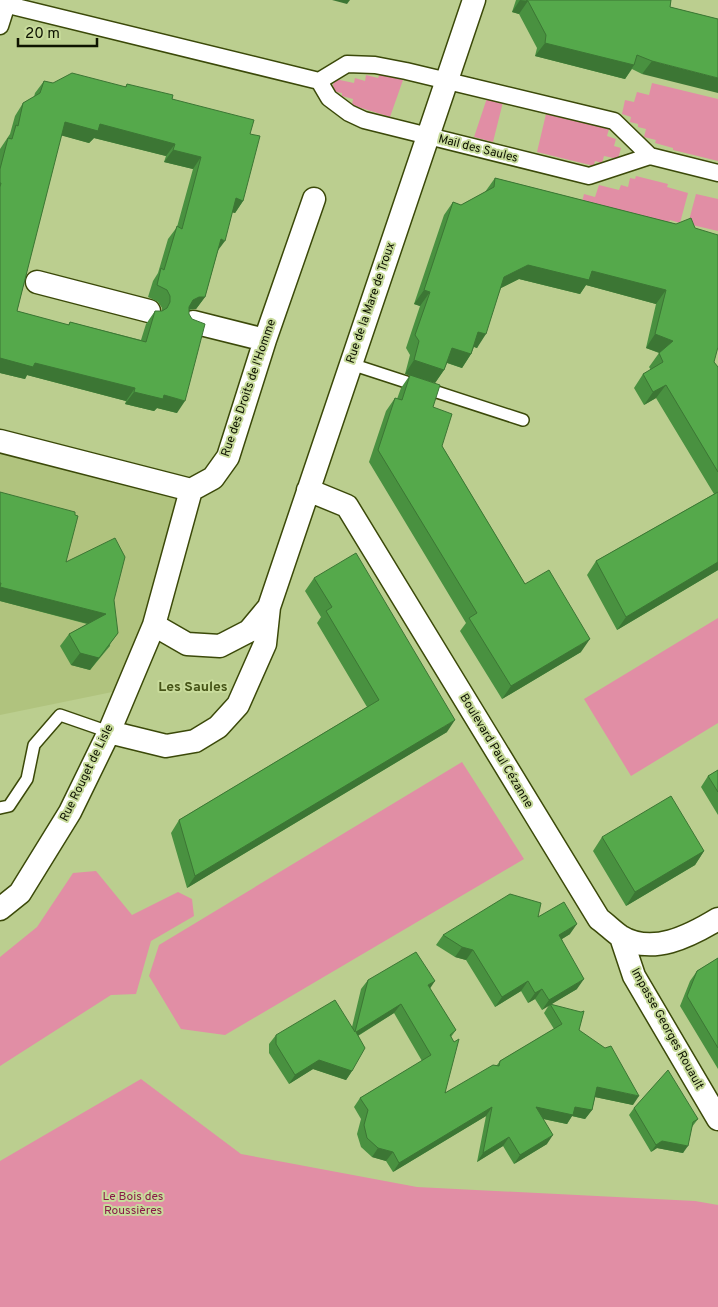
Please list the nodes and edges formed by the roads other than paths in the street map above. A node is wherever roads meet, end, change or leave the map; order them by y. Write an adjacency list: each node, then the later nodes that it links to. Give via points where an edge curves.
1 (474, 0): 4 (street, Rue de la Mare de Troux)
2 (3, 3): 3 (street); 5 (street)
3 (0, 26)
4 (447, 80): 5 (street, via 375,65 347,64); 6 (street, Rue de la Mare de Troux); 7 (street, via 614,121)
5 (319, 81): 6 (street, Mail des Saules, via 329,98 349,113 364,120)
6 (428, 136): 7 (street, Mail des Saules, via 589,176); 14 (street, Rue de la Mare de Troux)
7 (650, 156): 8 (street)
8 (718, 173)
9 (314, 199): 13 (street, Rue des Droits de l'Homme)
10 (37, 282): 11 (street)
11 (149, 311)
12 (192, 322): 13 (street)
13 (265, 340): 17 (street, Rue des Droits de l'Homme, via 228,457 213,478)
14 (351, 364): 15 (lane); 18 (street, Rue de la Mare de Troux)
15 (522, 420)
16 (0, 441): 17 (street)
17 (191, 490): 20 (street, Rue Rouget de Lisle)
18 (308, 490): 19 (street, Rue de la Mare de Troux); 25 (street, Boulevard Paul Cézanne, via 347,506 583,896 599,919)
19 (269, 607): 20 (street, Rue de la Mare de Troux, via 249,630 220,646 187,644); 21 (street, Rue de la Mare de Troux, via 265,644 238,705 218,727 195,741 166,746)
20 (154, 625): 21 (street, Rue Rouget de Lisle)
21 (109, 732): 22 (lane, via 60,715 34,745 27,779 9,806); 23 (street, Rue Rouget de Lisle, via 70,812 20,893)
22 (0, 808)
23 (0, 909)
24 (718, 919): 25 (street, Boulevard Paul Cézanne, via 671,942 649,944)
25 (621, 937): 26 (street, Impasse Georges Rouault, via 634,976)
26 (718, 1119)

